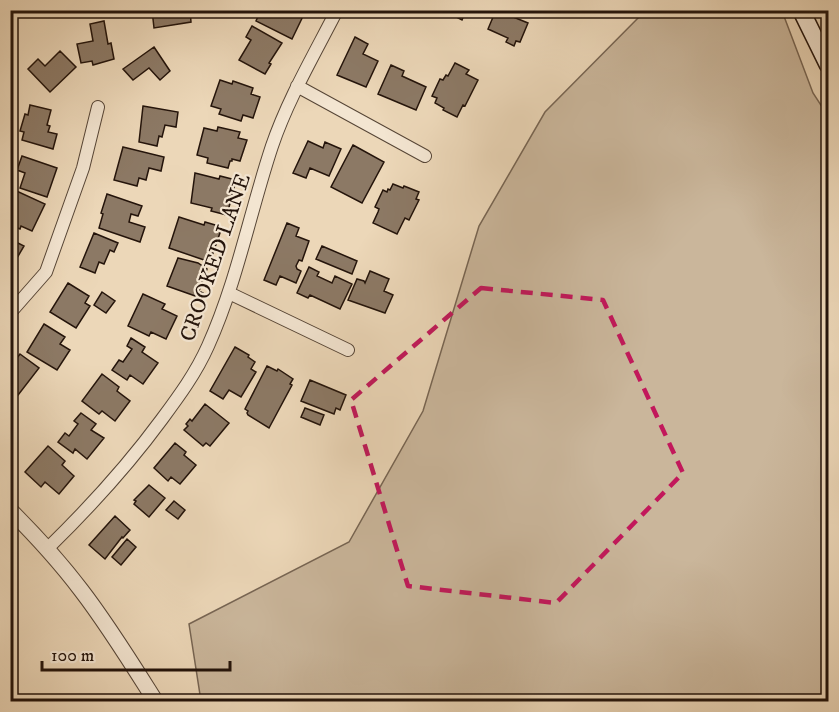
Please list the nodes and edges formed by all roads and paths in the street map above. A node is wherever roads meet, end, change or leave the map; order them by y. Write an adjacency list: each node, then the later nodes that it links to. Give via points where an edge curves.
1 (337, 10): 4 (street, CROOKED LANE)
2 (801, 10): 3 (main road)
3 (828, 65)
4 (297, 86): 6 (street); 7 (street, CROOKED LANE, via 272,146)
5 (98, 107): 8 (street, via 83,168 46,272)
6 (425, 156)
7 (229, 293): 9 (street); 11 (street, CROOKED LANE, via 208,347 188,384 131,461)
8 (10, 313)
9 (348, 350)
10 (10, 510): 11 (street)
11 (48, 548): 12 (street, via 82,590)
12 (156, 702)

